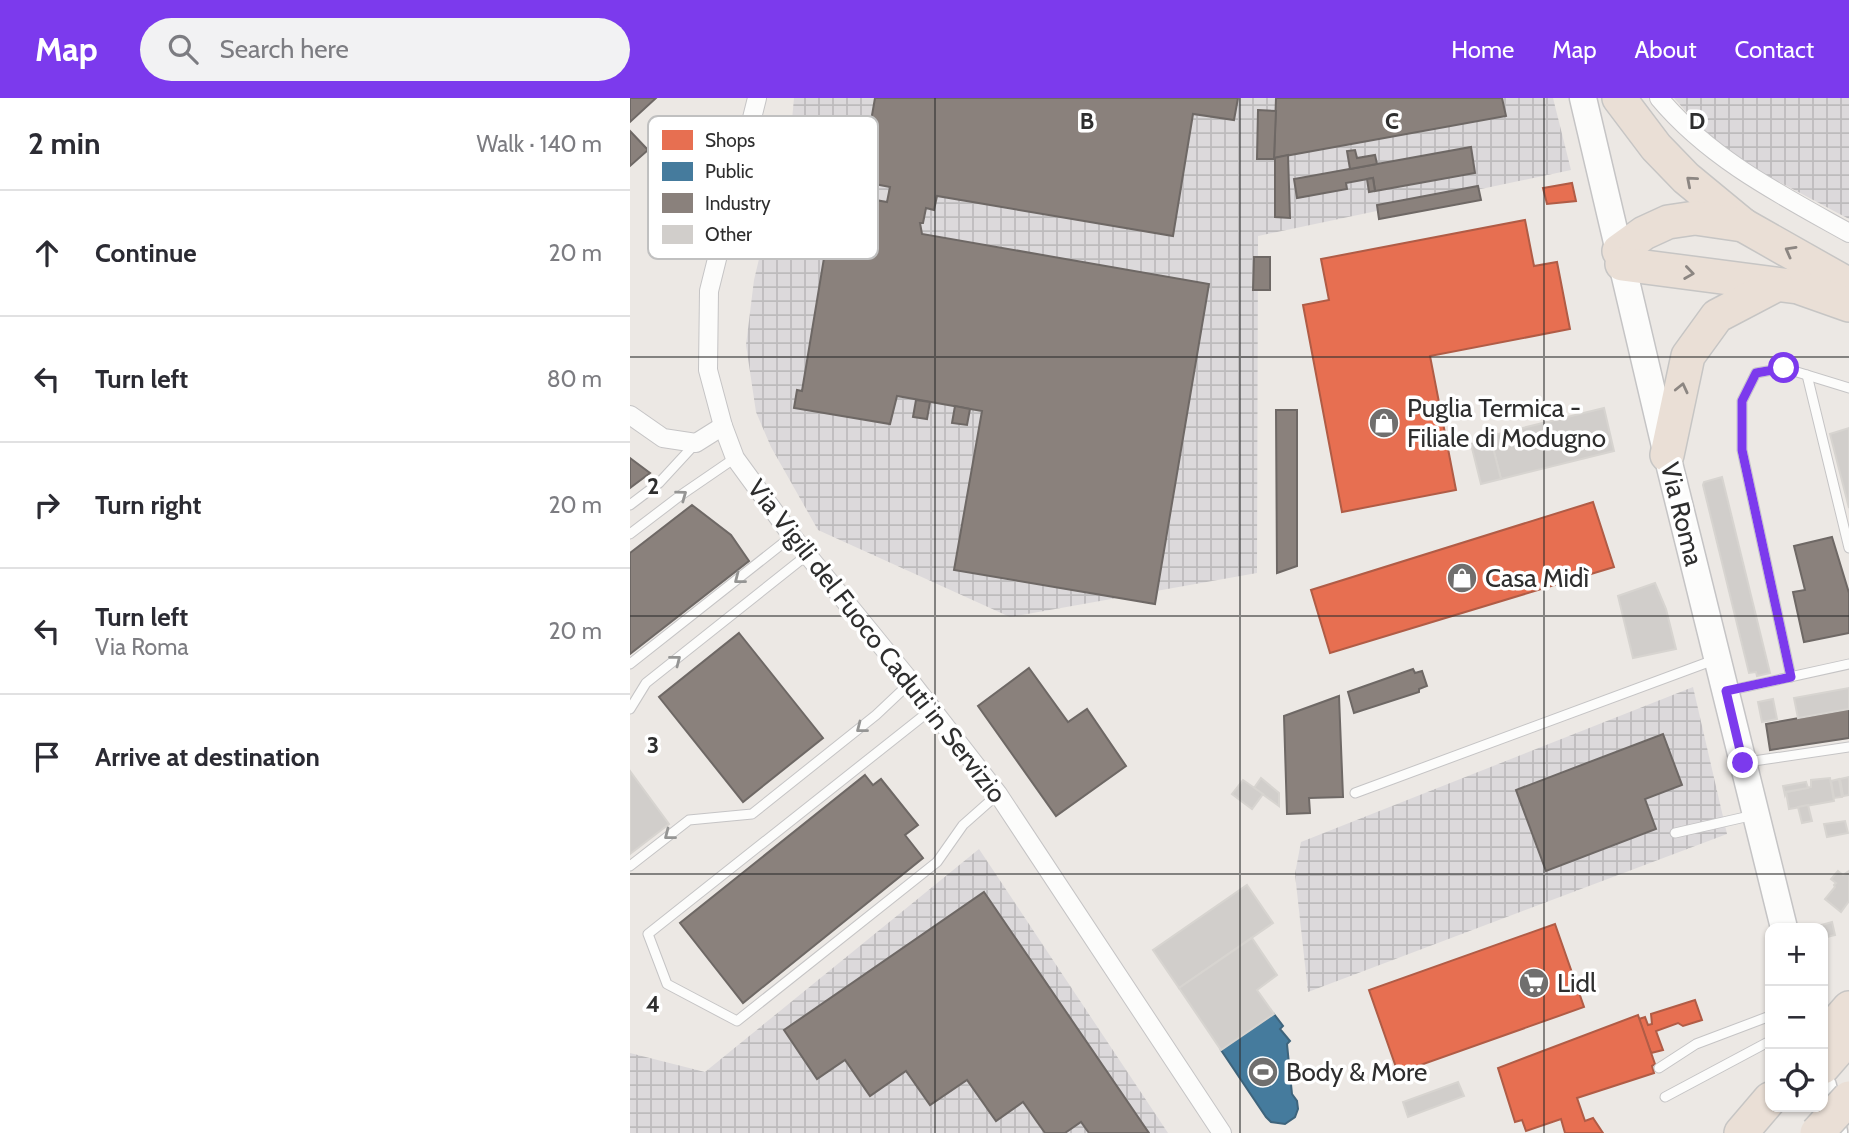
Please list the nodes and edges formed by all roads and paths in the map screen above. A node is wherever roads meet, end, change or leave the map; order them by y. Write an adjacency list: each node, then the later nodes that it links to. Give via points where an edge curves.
1 (757, 98): 5 (street, Via Vigili del Fuoco Caduti in Servizio)
2 (1583, 98): 8 (main road, Via Roma)
3 (1619, 98): 6 (highway, one-way to 3, via 1686,178)
4 (1659, 98): 7 (street, via 1689,131 1737,167)
5 (752, 116)
6 (1743, 225): 8 (highway, via 1695,218 1668,222 1644,233); 11 (highway, one-way to 6)
7 (1849, 233)
8 (1620, 258): 10 (highway, one-way to 10); 18 (main road, Via Roma)
9 (717, 259): 16 (street, Via Vigili del Fuoco Caduti in Servizio, via 709,290 708,370)
10 (1776, 285): 12 (highway, via 1798,287); 18 (highway, one-way to 10, via 1688,356 1717,316)
11 (1849, 285)
12 (1849, 305)
13 (1807, 375): 14 (lane); 23 (lane); 28 (lane, via 1784,368 1756,373 1742,401 1742,450)
14 (1849, 388)
15 (630, 415): 17 (street, via 663,438)
16 (723, 426): 17 (street); 19 (street, Via Vigili del Fuoco Caduti in Servizio)
17 (696, 443): 20 (lane, via 659,483)
18 (1667, 455): 25 (main road, Via Roma)
19 (735, 458): 21 (lane, one-way to 19); 22 (street, Via Vigili del Fuoco Caduti in Servizio)
20 (630, 505)
21 (630, 534)
22 (792, 536): 24 (street, Via Vigili del Fuoco Caduti in Servizio); 26 (lane, one-way to 26)
23 (1849, 548)
24 (807, 555): 29 (street, Via Vigili del Fuoco Caduti in Servizio); 31 (lane, one-way to 24, via 646,683)
25 (1718, 659): 30 (main road, Via Roma); 35 (lane)
26 (630, 664)
27 (1849, 664): 28 (lane)
28 (1791, 677): 30 (lane)
29 (911, 682): 32 (street, Via Vigili del Fuoco Caduti in Servizio); 39 (lane, one-way to 39, via 876,716 752,814 689,820)
30 (1726, 691): 34 (main road, Via Roma)
31 (630, 709)
32 (932, 709): 36 (street, Via Vigili del Fuoco Caduti in Servizio); 36 (lane, via 648,934 667,984 737,1021 937,862 963,825)
33 (1849, 747): 34 (lane)
34 (1743, 763): 37 (main road, Via Roma)
35 (1354, 793)
36 (998, 794): 49 (street, Via Vigili del Fuoco Caduti in Servizio)
37 (1756, 815): 38 (lane); 40 (main road, Via Roma)
38 (1675, 833)
39 (630, 866)
40 (1783, 923)
41 (1765, 1018): 43 (lane, via 1696,1044)
42 (1765, 1044): 44 (lane)
43 (1659, 1068)
44 (1665, 1097)
45 (1849, 1098): 52 (highway, bridge)
46 (1765, 1105): 50 (highway)
47 (1828, 1107): 53 (main road)
48 (1784, 1112): 51 (highway)
49 (1222, 1133)
50 (1741, 1133)
51 (1765, 1133)
52 (1817, 1133)
53 (1834, 1133)

